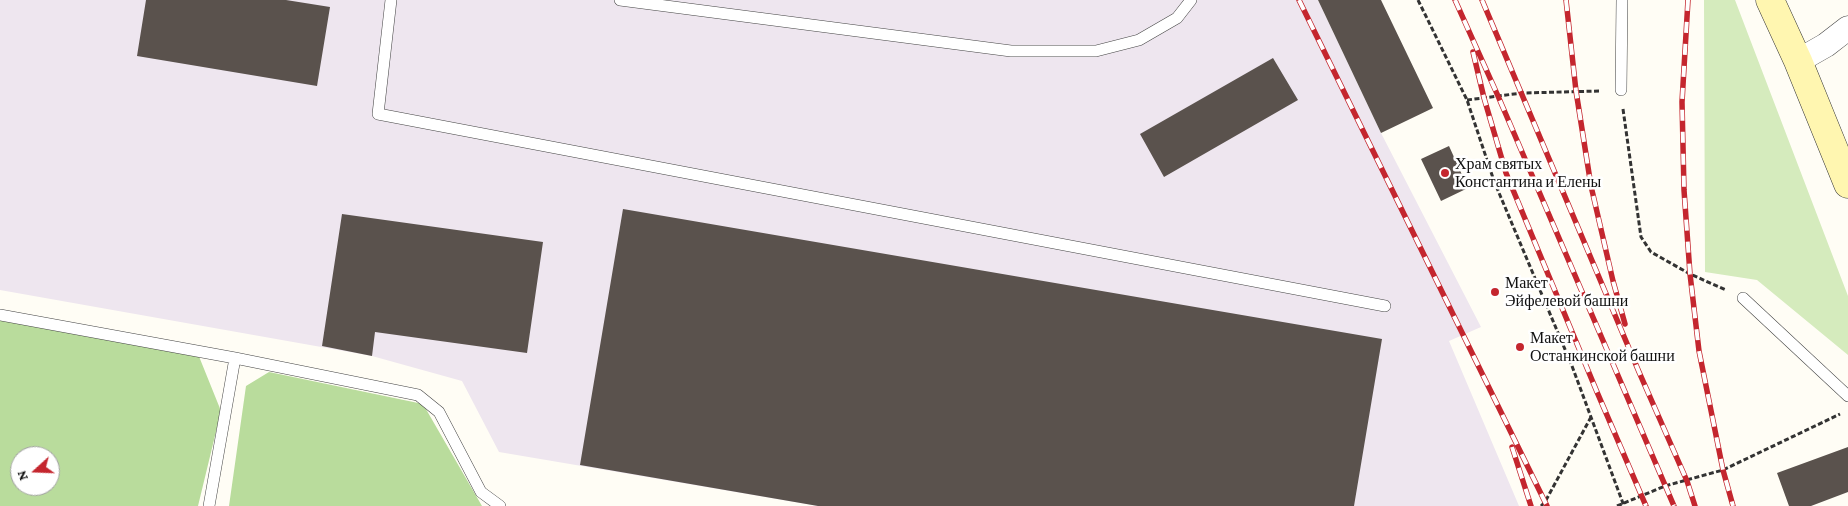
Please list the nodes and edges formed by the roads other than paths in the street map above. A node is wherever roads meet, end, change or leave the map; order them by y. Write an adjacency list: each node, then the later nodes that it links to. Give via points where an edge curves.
1 (391, 0): 11 (lane, via 378,114)
2 (620, 0): 3 (lane, via 1011,51 1096,51 1139,40 1176,18)
3 (1191, 0)
4 (1622, 0): 8 (lane)
5 (1770, 0): 7 (street)
6 (1848, 28): 7 (street)
7 (1798, 61): 9 (street)
8 (1621, 90)
9 (1848, 184)
10 (1743, 298): 14 (lane)
11 (1385, 306)
12 (0, 314): 13 (lane)
13 (235, 358): 15 (lane); 16 (lane, via 418,394 439,412 481,492)
14 (1848, 396)
15 (209, 506)
16 (500, 506)

